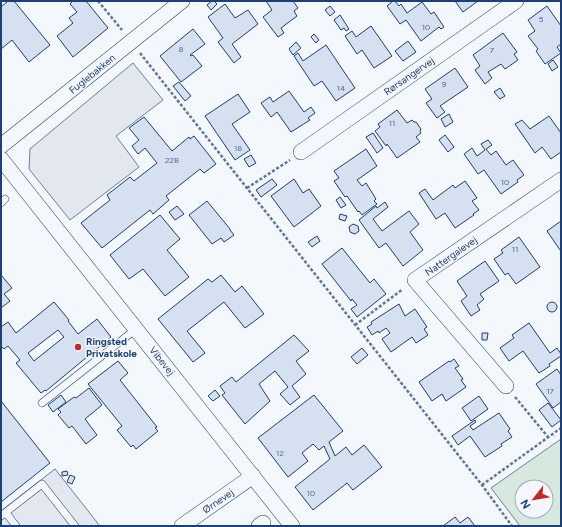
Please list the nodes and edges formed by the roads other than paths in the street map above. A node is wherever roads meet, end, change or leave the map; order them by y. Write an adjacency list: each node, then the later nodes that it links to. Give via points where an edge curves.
1 (182, 1): 3 (street, Fuglebakken)
2 (516, 1): 4 (street, Rørsangervej)
3 (1, 146)
4 (301, 152)
5 (1, 159): 7 (street, Vibevej)
6 (561, 180): 8 (street, Nattergalevej, via 415,280)
7 (136, 329): 9 (lane); 10 (street, Vibevej)
8 (506, 386)
9 (42, 403)
10 (253, 476): 14 (street, Ørnevej); 15 (street, Vibevej)
11 (3, 514): 12 (lane); 13 (lane, via 42,484)
12 (16, 526)
13 (75, 526)
14 (182, 526)
15 (292, 526)

